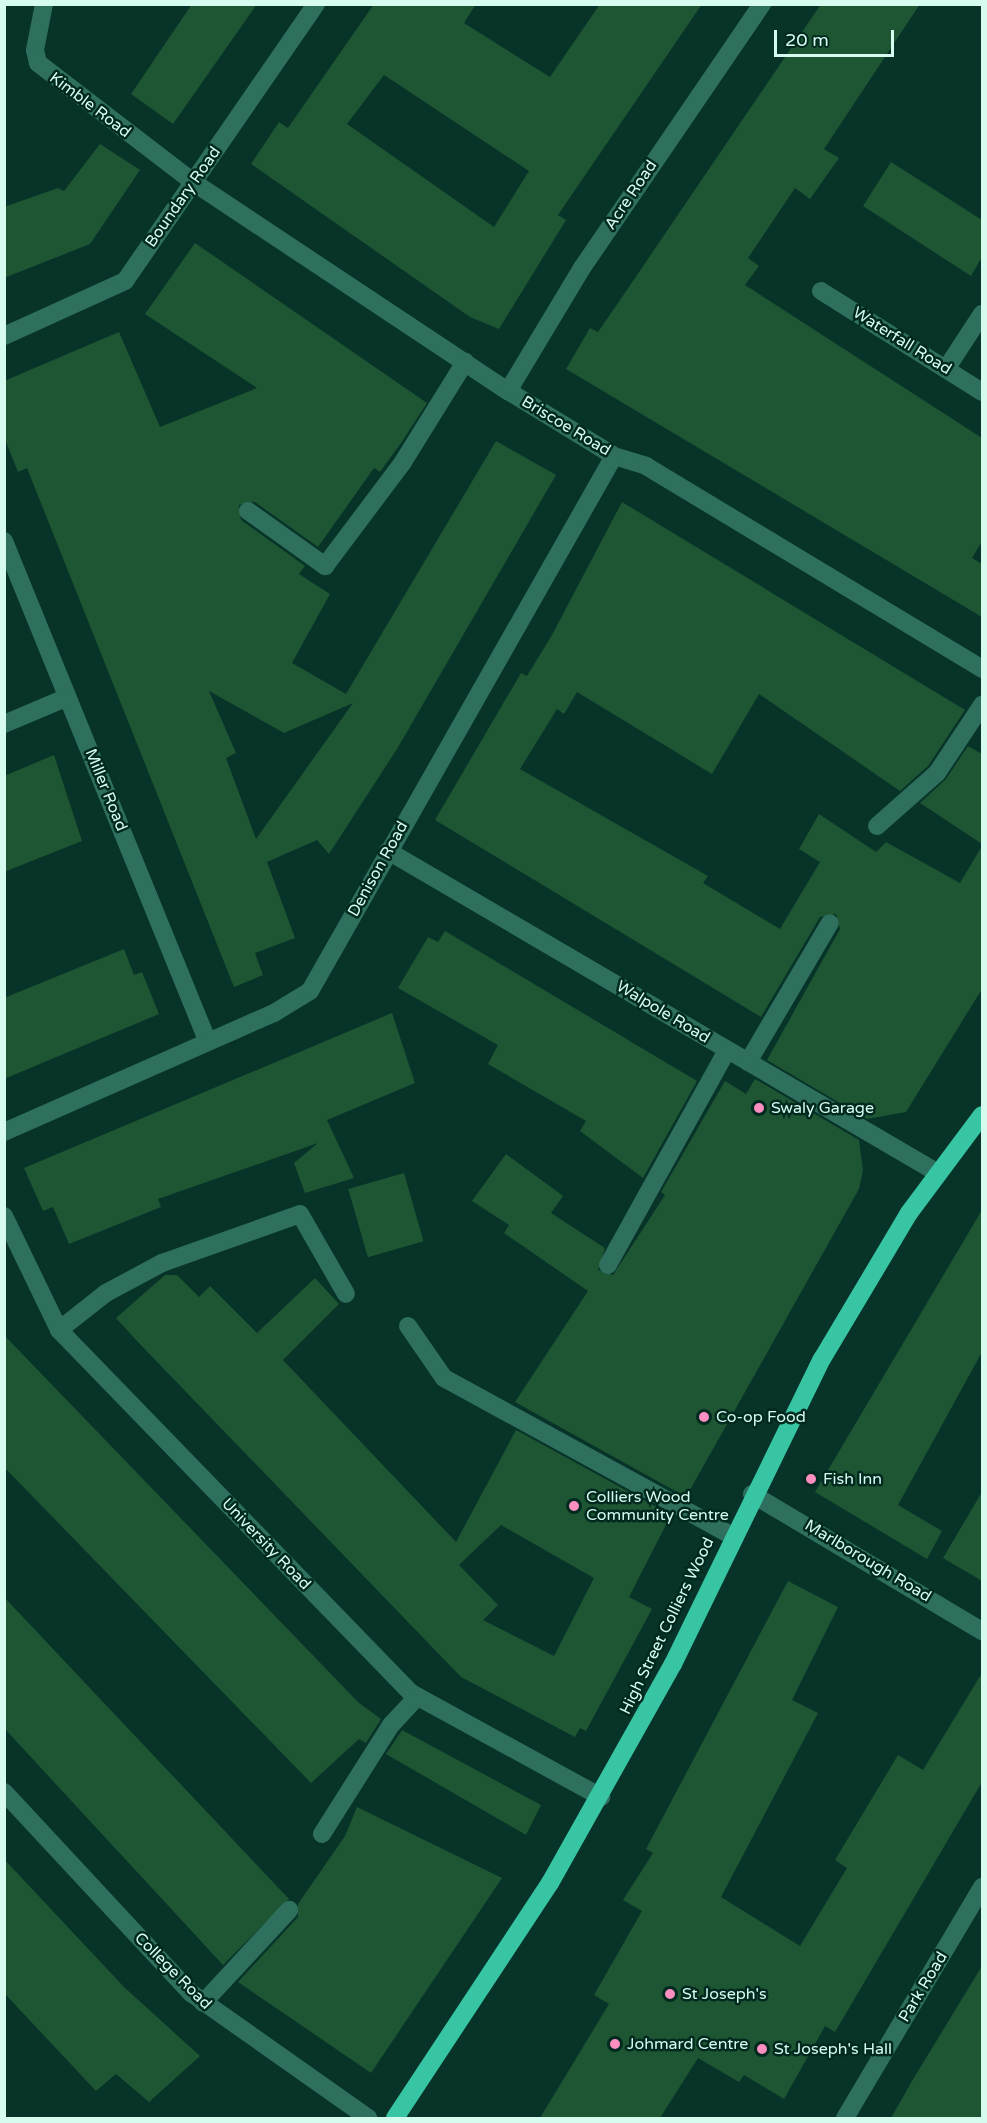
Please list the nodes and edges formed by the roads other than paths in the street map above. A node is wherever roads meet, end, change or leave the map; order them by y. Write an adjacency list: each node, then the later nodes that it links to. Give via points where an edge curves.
1 (44, 4): 4 (street, Kimble Road, via 35,50 38,63)
2 (316, 4): 4 (street, Boundary Road)
3 (762, 4): 10 (street, Acre Road, via 582,268)
4 (193, 182): 7 (street, Boundary Road, via 125,281); 8 (street, Briscoe Road)
5 (821, 291): 9 (street, Waterfall Road)
6 (982, 314): 9 (street)
7 (4, 336)
8 (465, 362): 10 (street, Briscoe Road); 13 (street, via 403,462 325,566)
9 (946, 369): 11 (street, Waterfall Road)
10 (508, 391): 12 (street, Briscoe Road)
11 (982, 392)
12 (614, 456): 16 (street, Briscoe Road, via 646,466); 21 (street, Denison Road)
13 (248, 511)
14 (4, 541): 15 (street, Miller Road)
15 (10, 568): 17 (street, Miller Road)
16 (982, 669)
17 (68, 697): 19 (street); 23 (street, Miller Road)
18 (982, 705): 20 (street, via 937,773)
19 (4, 724)
20 (877, 826)
21 (388, 852): 23 (street, Denison Road, via 310,990 274,1013); 24 (street, Walpole Road)
22 (830, 923): 25 (street)
23 (207, 1040): 27 (street, Denison Road)
24 (727, 1050): 25 (street, Walpole Road); 30 (street)
25 (748, 1062): 28 (street, Walpole Road)
26 (982, 1114): 28 (highway, High Street Colliers Wood)
27 (4, 1132)
28 (938, 1173): 34 (highway, High Street Colliers Wood, via 822,1359)
29 (4, 1216): 33 (street, University Road)
30 (608, 1265)
31 (346, 1294): 33 (street, via 300,1214 162,1263 106,1293)
32 (408, 1326): 35 (street, via 444,1378)
33 (59, 1330): 37 (street, University Road)
34 (752, 1494): 35 (highway, High Street Colliers Wood); 36 (street, Marlborough Road)
35 (732, 1536): 39 (highway, High Street Colliers Wood, via 673,1664)
36 (982, 1630)
37 (417, 1697): 39 (street, University Road); 40 (street, via 391,1725)
38 (4, 1792): 43 (street, College Road)
39 (601, 1797): 45 (highway, High Street Colliers Wood, via 508,1952)
40 (322, 1834)
41 (982, 1887): 46 (street, Park Road)
42 (289, 1910): 43 (street)
43 (203, 2003): 44 (street, College Road)
44 (368, 2118)
45 (395, 2118)
46 (845, 2118)

